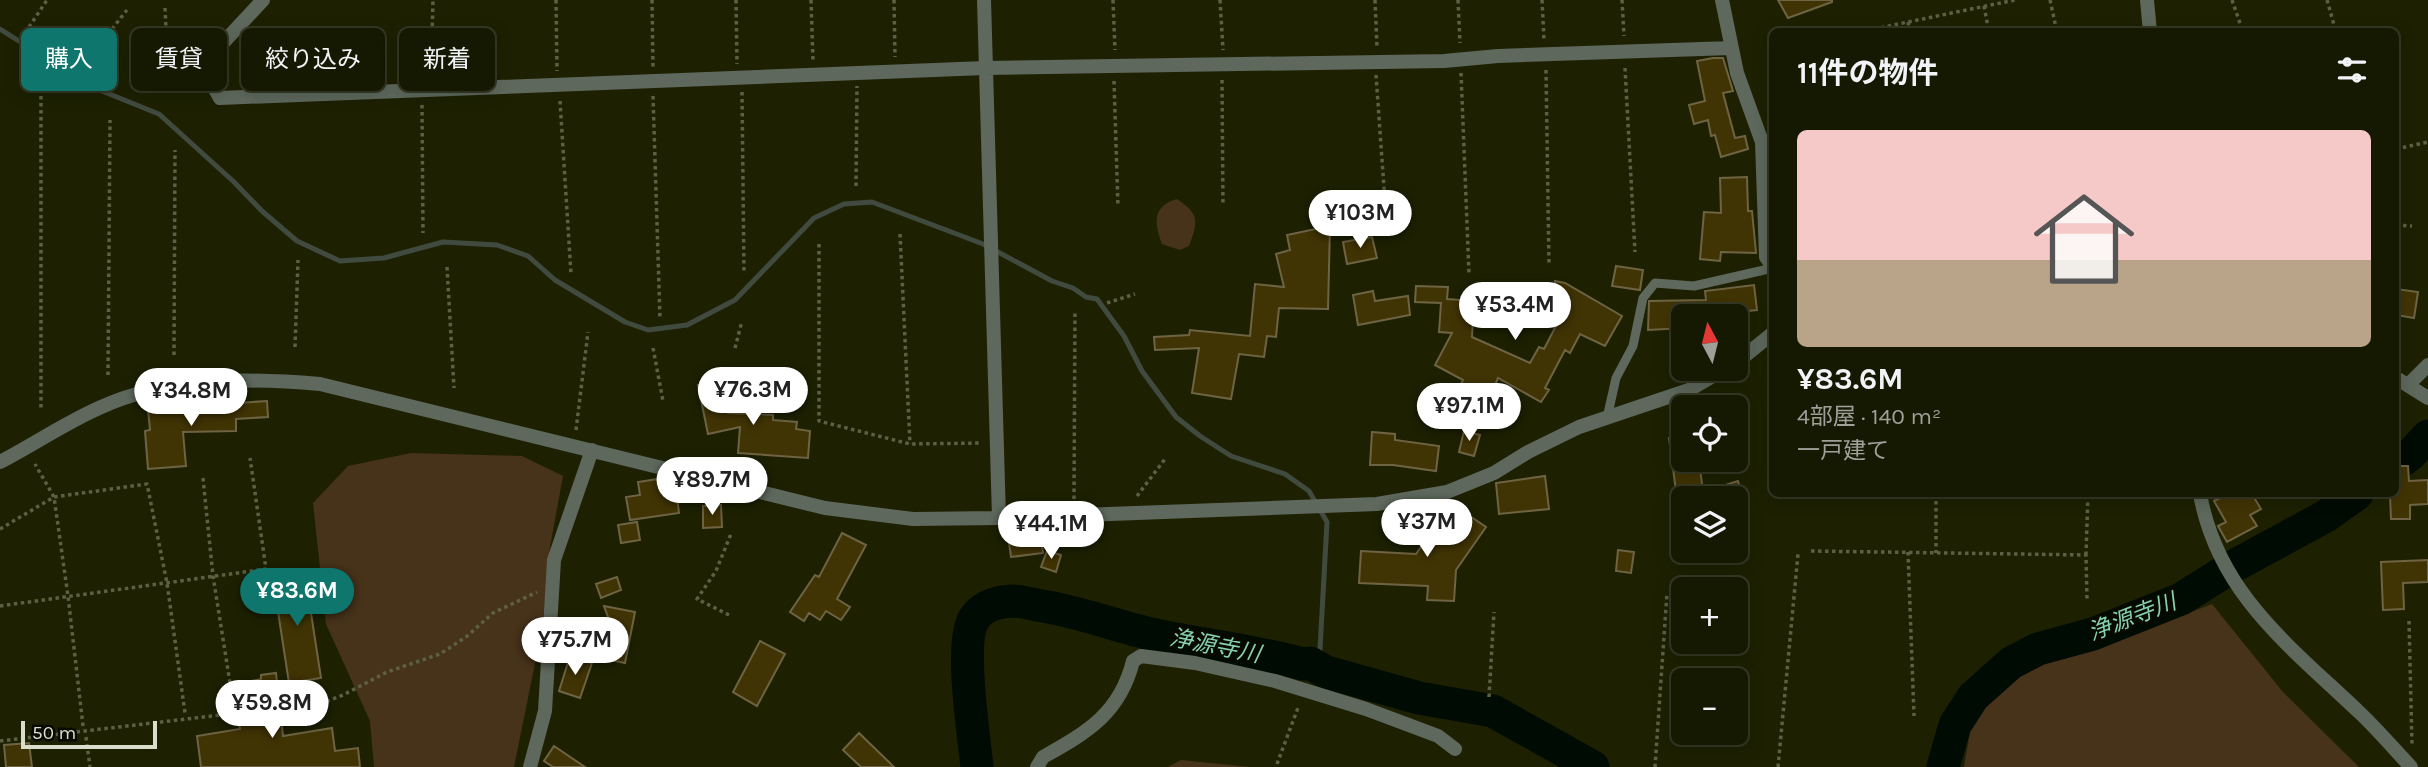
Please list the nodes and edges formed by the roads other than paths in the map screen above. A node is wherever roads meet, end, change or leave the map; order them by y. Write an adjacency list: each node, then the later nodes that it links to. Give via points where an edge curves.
1 (263, 0): 7 (street, via 204,69 220,97)
2 (984, 0): 7 (street)
3 (1722, 0): 6 (street)
4 (2147, 0): 5 (street)
5 (2150, 28)
6 (1731, 48): 7 (street, via 1444,61); 8 (street, via 1762,142)
7 (985, 68): 20 (street)
8 (1769, 261)
9 (1769, 268): 16 (lane, via 1694,286 1655,283 1643,298 1633,346 1616,378)
10 (1769, 336): 11 (street)
11 (1748, 353)
12 (2428, 365): 14 (street)
13 (1703, 382): 16 (street)
14 (2405, 383): 15 (street)
15 (2428, 398)
16 (1607, 418): 20 (street, via 1447,492 1377,503)
17 (592, 450): 18 (street, via 320,384 233,380 155,389 99,407); 20 (street, via 825,508 913,519); 23 (street, via 554,560 545,711)
18 (0, 462)
19 (2201, 497): 22 (street, via 2221,561 2257,611 2291,650)
20 (999, 518)
21 (1455, 749): 24 (street, via 1438,736 1302,689 1195,663 1142,656 1133,661 1127,684 1105,716 1042,757)
22 (2412, 761)
23 (530, 767)
24 (1037, 767)

